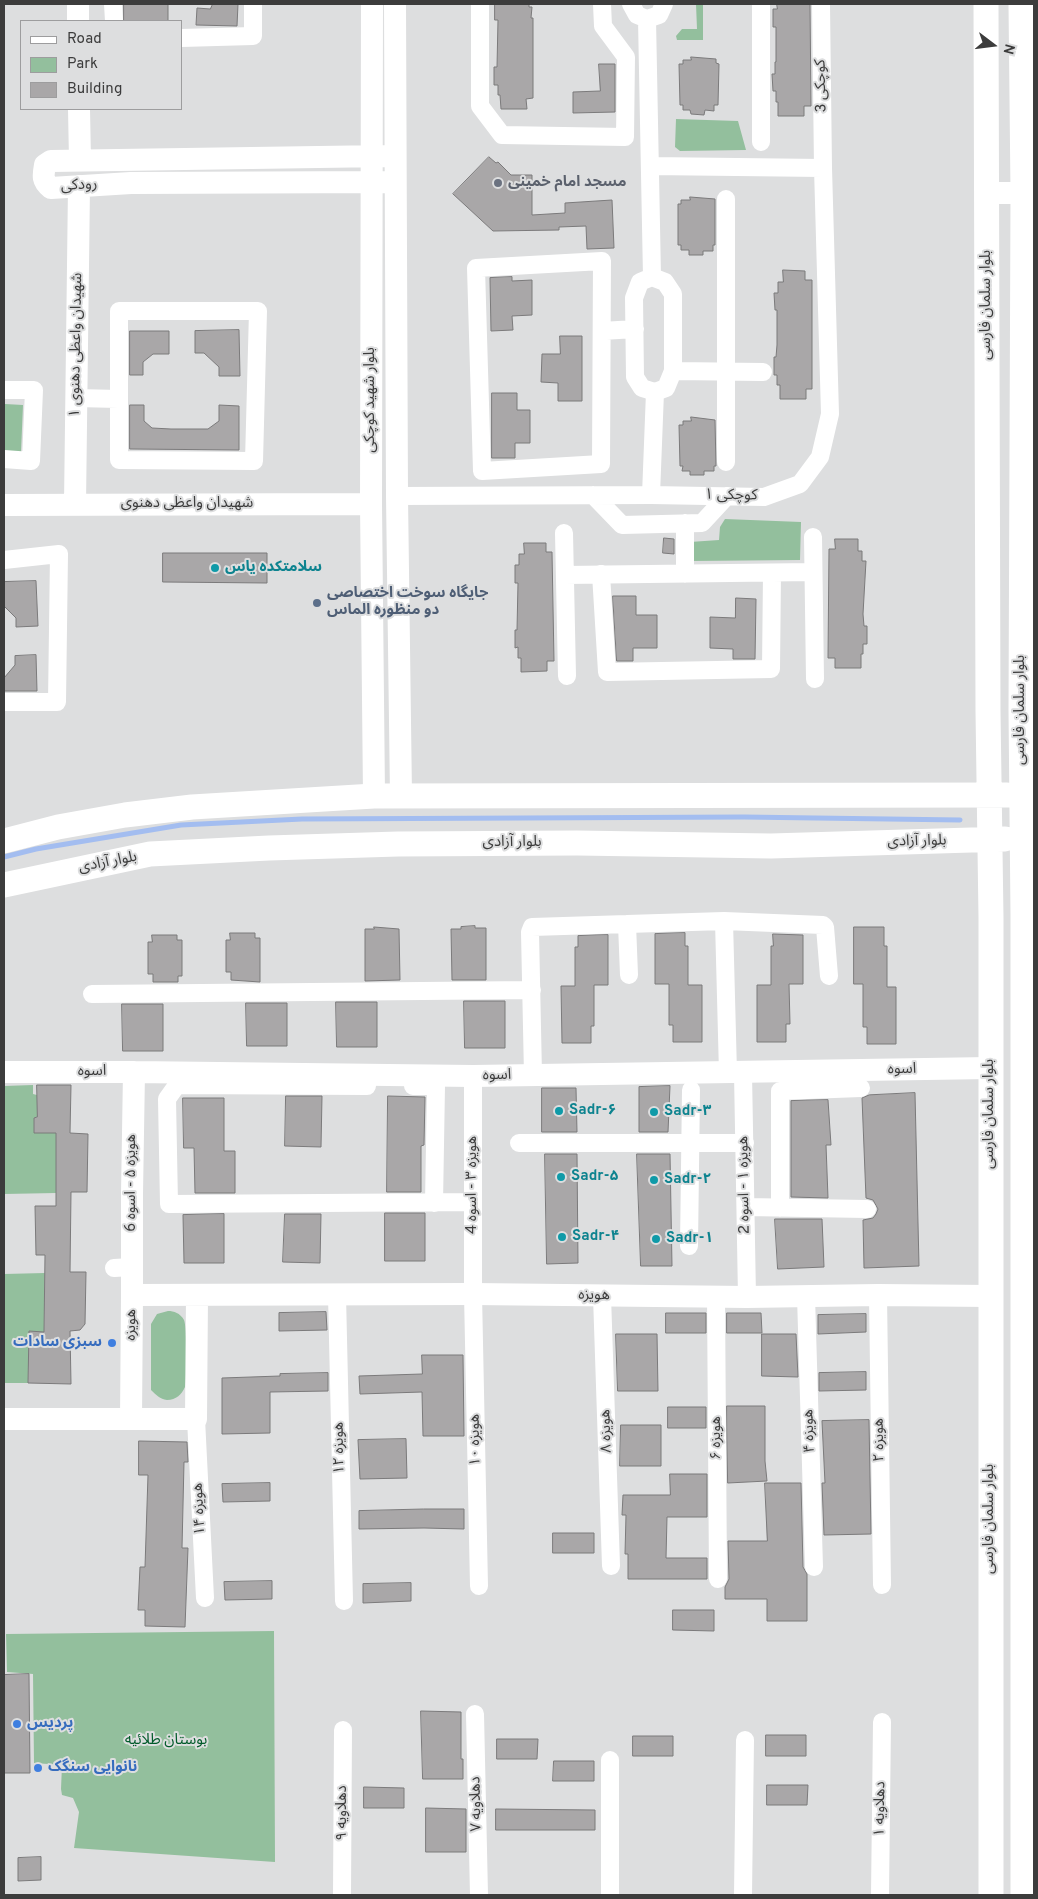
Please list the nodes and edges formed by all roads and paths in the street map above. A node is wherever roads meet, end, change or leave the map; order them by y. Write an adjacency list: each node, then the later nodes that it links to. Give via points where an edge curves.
1 (78, 4): 15 (street)
2 (114, 4): 16 (street)
3 (253, 4): 17 (street, via 253,36)
4 (372, 4): 20 (street, بلوار شهید کوچکی)
5 (395, 4): 19 (street, بلوار شهید کوچکی)
6 (480, 4): 7 (street, via 480,106 502,135 625,136 626,57 603,26)
7 (602, 4)
8 (631, 4): 14 (street, via 637,16)
9 (664, 4): 14 (street, via 659,15)
10 (761, 4): 21 (street)
11 (821, 4): 27 (street, کوچکی 3)
12 (986, 4): 32 (main road, بلوار سلمان فارسی)
13 (1021, 4): 33 (main road, بلوار سلمان فارسی)
14 (648, 19): 26 (street)
15 (78, 20)
16 (114, 20)
17 (182, 38)
18 (79, 110): 25 (street)
19 (396, 119): 20 (street, via 387,133 379,133); 22 (street, بلوار شهید کوچکی)
20 (372, 121): 23 (street, بلوار شهید کوچکی)
21 (761, 142)
22 (396, 155): 23 (street, رودکی); 29 (street, بلوار شهید کوچکی)
23 (372, 156): 24 (street, رودکی); 28 (street, بلوار شهید کوچکی)
24 (132, 159): 25 (street, رودکی); 30 (street, via 122,163 118,171 120,179)
25 (80, 160): 31 (street, رودکی, via 51,160 44,165 42,178 51,188)
26 (650, 166): 27 (street); 37 (street)
27 (823, 168): 52 (street, کوچکی ۱, via 830,414 820,457 800,484 764,497)
28 (372, 182): 29 (street, رودکی); 30 (street, رودکی); 36 (street, بلوار شهید کوچکی)
29 (396, 182): 35 (street, بلوار شهید کوچکی)
30 (131, 184): 31 (street, رودکی)
31 (79, 186): 45 (street, شهیدان واعظی دهنوی ۱)
32 (987, 193): 33 (street); 69 (main road, بلوار سلمان فارسی)
33 (1029, 193): 68 (main road, بلوار سلمان فارسی)
34 (726, 199): 41 (street)
35 (396, 223): 36 (street, via 390,212 380,211); 51 (street, بلوار شهید کوچکی)
36 (371, 226): 54 (street, بلوار شهید کوچکی)
37 (652, 277): 38 (street, via 640,282 634,298); 40 (street, via 665,282 673,294)
38 (635, 329): 39 (street); 44 (street, via 635,377 642,388)
39 (602, 331): 39 (street, via 602,261 476,268 482,471 601,464)
40 (673, 371): 41 (street); 44 (street, via 666,388)
41 (725, 371): 42 (street); 48 (street)
42 (763, 372)
43 (4, 390): 47 (street, via 34,390 31,461)
44 (655, 392): 50 (street)
45 (76, 398): 46 (street); 53 (street, شهیدان واعظی دهنوی ۱)
46 (119, 398): 46 (street, via 119,311 258,311 254,461 119,460)
47 (4, 459)
48 (726, 462)
49 (593, 495): 50 (street, کوچکی ۱); 51 (street, کوچکی ۱); 56 (street, via 622,525)
50 (651, 495): 52 (street, کوچکی ۱)
51 (397, 496): 70 (street, بلوار شهید کوچکی)
52 (726, 496): 56 (street, via 702,523)
53 (75, 504): 54 (street, شهیدان واعظی دهنوی); 55 (street, شهیدان واعظی دهنوی)
54 (371, 504): 71 (street, بلوار شهید کوچکی)
55 (4, 505)
56 (685, 523): 63 (street)
57 (564, 533): 64 (street)
58 (813, 537): 60 (street)
59 (4, 560): 67 (street, via 59,554 57,702)
60 (813, 572): 61 (street); 66 (street)
61 (772, 573): 62 (street, via 771,669 607,672); 63 (street)
62 (601, 574): 63 (street); 64 (street)
63 (685, 574)
64 (565, 575): 65 (street)
65 (567, 676)
66 (815, 679)
67 (4, 702)
68 (1021, 710): 69 (main road); 72 (main road, بلوار سلمان فارسی)
69 (988, 711): 75 (main road, بلوار سلمان فارسی)
70 (401, 752): 71 (street, via 388,760); 74 (street, بلوار شهید کوچکی)
71 (374, 753): 73 (street, بلوار شهید کوچکی)
72 (1022, 794): 75 (main road); 76 (main road, بلوار سلمان فارسی)
73 (374, 796): 74 (main road); 78 (main road, via 173,809 58,827)
74 (401, 796): 75 (main road)
75 (990, 796): 77 (main road, بلوار سلمان فارسی)
76 (1023, 838): 77 (main road, بلوار آزادی); 80 (main road, بلوار سلمان فارسی)
77 (990, 840): 79 (main road, بلوار آزادی, via 771,846 538,843 269,848 150,854); 81 (main road, بلوار سلمان فارسی)
78 (4, 841)
79 (4, 885)
80 (1023, 916): 81 (main road); 105 (main road, بلوار سلمان فارسی)
81 (991, 918): 88 (main road, بلوار سلمان فارسی)
82 (724, 921): 83 (street); 85 (street, via 824,925); 91 (street, هویزه ۱ - اسوه 2)
83 (627, 924): 84 (street); 86 (street, via 532,927)
84 (629, 975)
85 (829, 976)
86 (532, 990): 87 (street); 92 (street)
87 (92, 994)
88 (990, 1068): 91 (street, اسوه); 114 (main road, بلوار سلمان فارسی)
89 (4, 1072): 90 (street, اسوه)
90 (134, 1072): 93 (street, اسوه); 108 (street, هویزه ۵ - اسوه 6, via 123,1267)
91 (736, 1073): 92 (street, اسوه); 98 (street, هویزه ۱ - اسوه 2)
92 (533, 1075): 93 (street, اسوه)
93 (473, 1076): 99 (street, هویزه ۳ - اسوه 4)
94 (862, 1088): 102 (street, via 780,1091)
95 (691, 1090): 97 (street)
96 (519, 1143): 97 (street)
97 (690, 1143): 98 (street); 104 (street)
98 (745, 1143): 101 (street, هویزه ۱ - اسوه 2)
99 (473, 1202): 100 (street); 107 (street, هویزه ۳ - اسوه 4)
100 (434, 1203): 100 (street, via 436,1086 177,1085 167,1100 168,1204)
101 (746, 1207): 102 (street); 115 (street, هویزه ۱ - اسوه 2)
102 (780, 1208): 103 (street)
103 (867, 1210)
104 (689, 1246)
105 (1029, 1287): 137 (main road, بلوار سلمان فارسی)
106 (337, 1294): 107 (street, هویزه); 110 (street, هویزه); 125 (street, هویزه ۱۲)
107 (473, 1294): 111 (street, هویزه); 123 (street, هویزه ۱۰)
108 (132, 1295): 110 (street, هویزه); 118 (street, هویزه)
109 (878, 1295): 113 (street, هویزه); 114 (street, هویزه); 122 (street, هویزه ۲)
110 (197, 1296): 117 (street)
111 (602, 1296): 112 (street, هویزه); 119 (street, هویزه ۸)
112 (716, 1296): 115 (street, هویزه); 121 (street, هویزه ۶)
113 (806, 1296): 115 (street, هویزه); 120 (street, هویزه ۴)
114 (991, 1296): 136 (main road, بلوار سلمان فارسی)
115 (747, 1297)
116 (4, 1419): 118 (street)
117 (196, 1419): 118 (street); 124 (street, هویزه ۱۴)
118 (130, 1420)
119 (611, 1566)
120 (814, 1566)
121 (718, 1580)
122 (882, 1584)
123 (479, 1586)
124 (204, 1598)
125 (344, 1600)
126 (475, 1714): 132 (street, دهلاویه ۷)
127 (882, 1722): 135 (street, دهلاویه ۱)
128 (343, 1730): 131 (street, دهلاویه ۹)
129 (745, 1740): 134 (street)
130 (610, 1760): 133 (street)
131 (342, 1895)
132 (479, 1895)
133 (610, 1895)
134 (743, 1895)
135 (880, 1895)
136 (992, 1895)
137 (1023, 1895)

